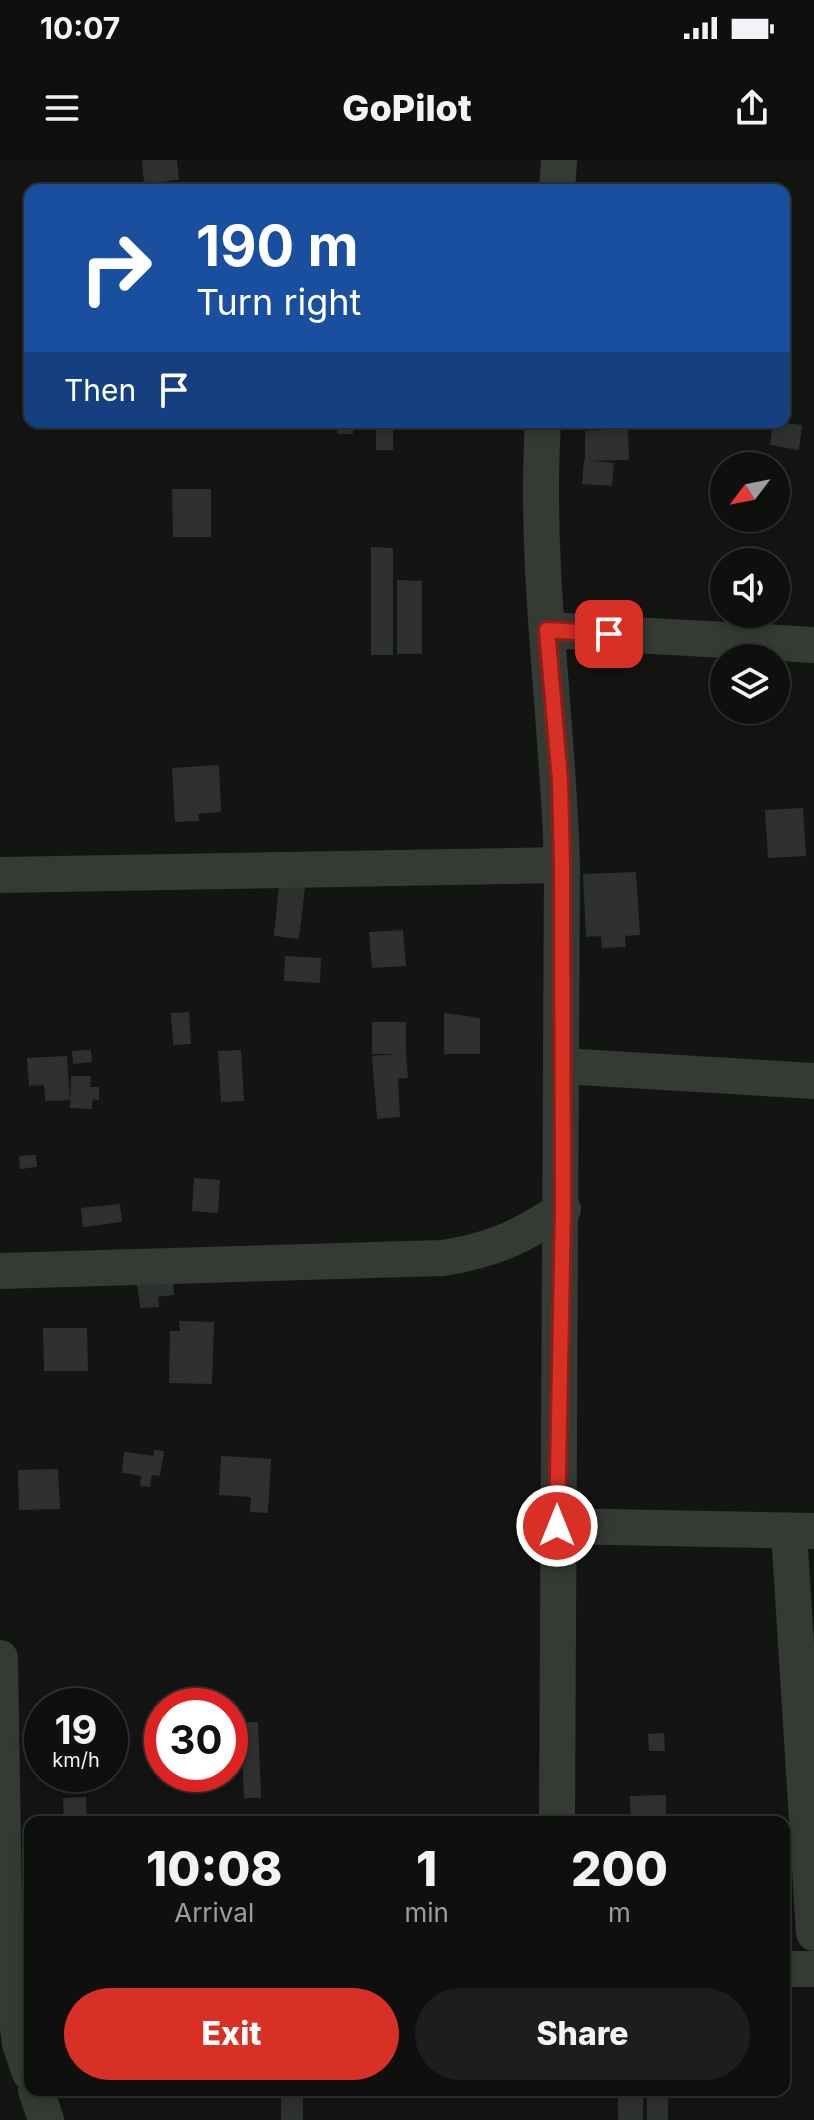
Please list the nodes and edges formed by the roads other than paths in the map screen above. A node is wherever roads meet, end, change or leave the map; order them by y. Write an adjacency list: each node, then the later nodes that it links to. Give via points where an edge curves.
1 (559, 160): 2 (street)
2 (557, 184)
3 (543, 428): 4 (street)
4 (547, 630): 5 (street); 6 (street)
5 (814, 645)
6 (562, 865): 7 (street); 8 (street)
7 (0, 875)
8 (562, 1066): 9 (street); 10 (street)
9 (814, 1081)
10 (563, 1209): 11 (street, via 488,1250 443,1258); 12 (street)
11 (0, 1271)
12 (557, 1526): 13 (street); 15 (street)
13 (802, 1531): 17 (street)
14 (0, 1658): 16 (street)
15 (557, 1816)
16 (17, 1912): 20 (street)
17 (814, 1933)
18 (790, 1969): 19 (street)
19 (814, 1969)
20 (24, 2056)
21 (38, 2096): 22 (street)
22 (46, 2120)

